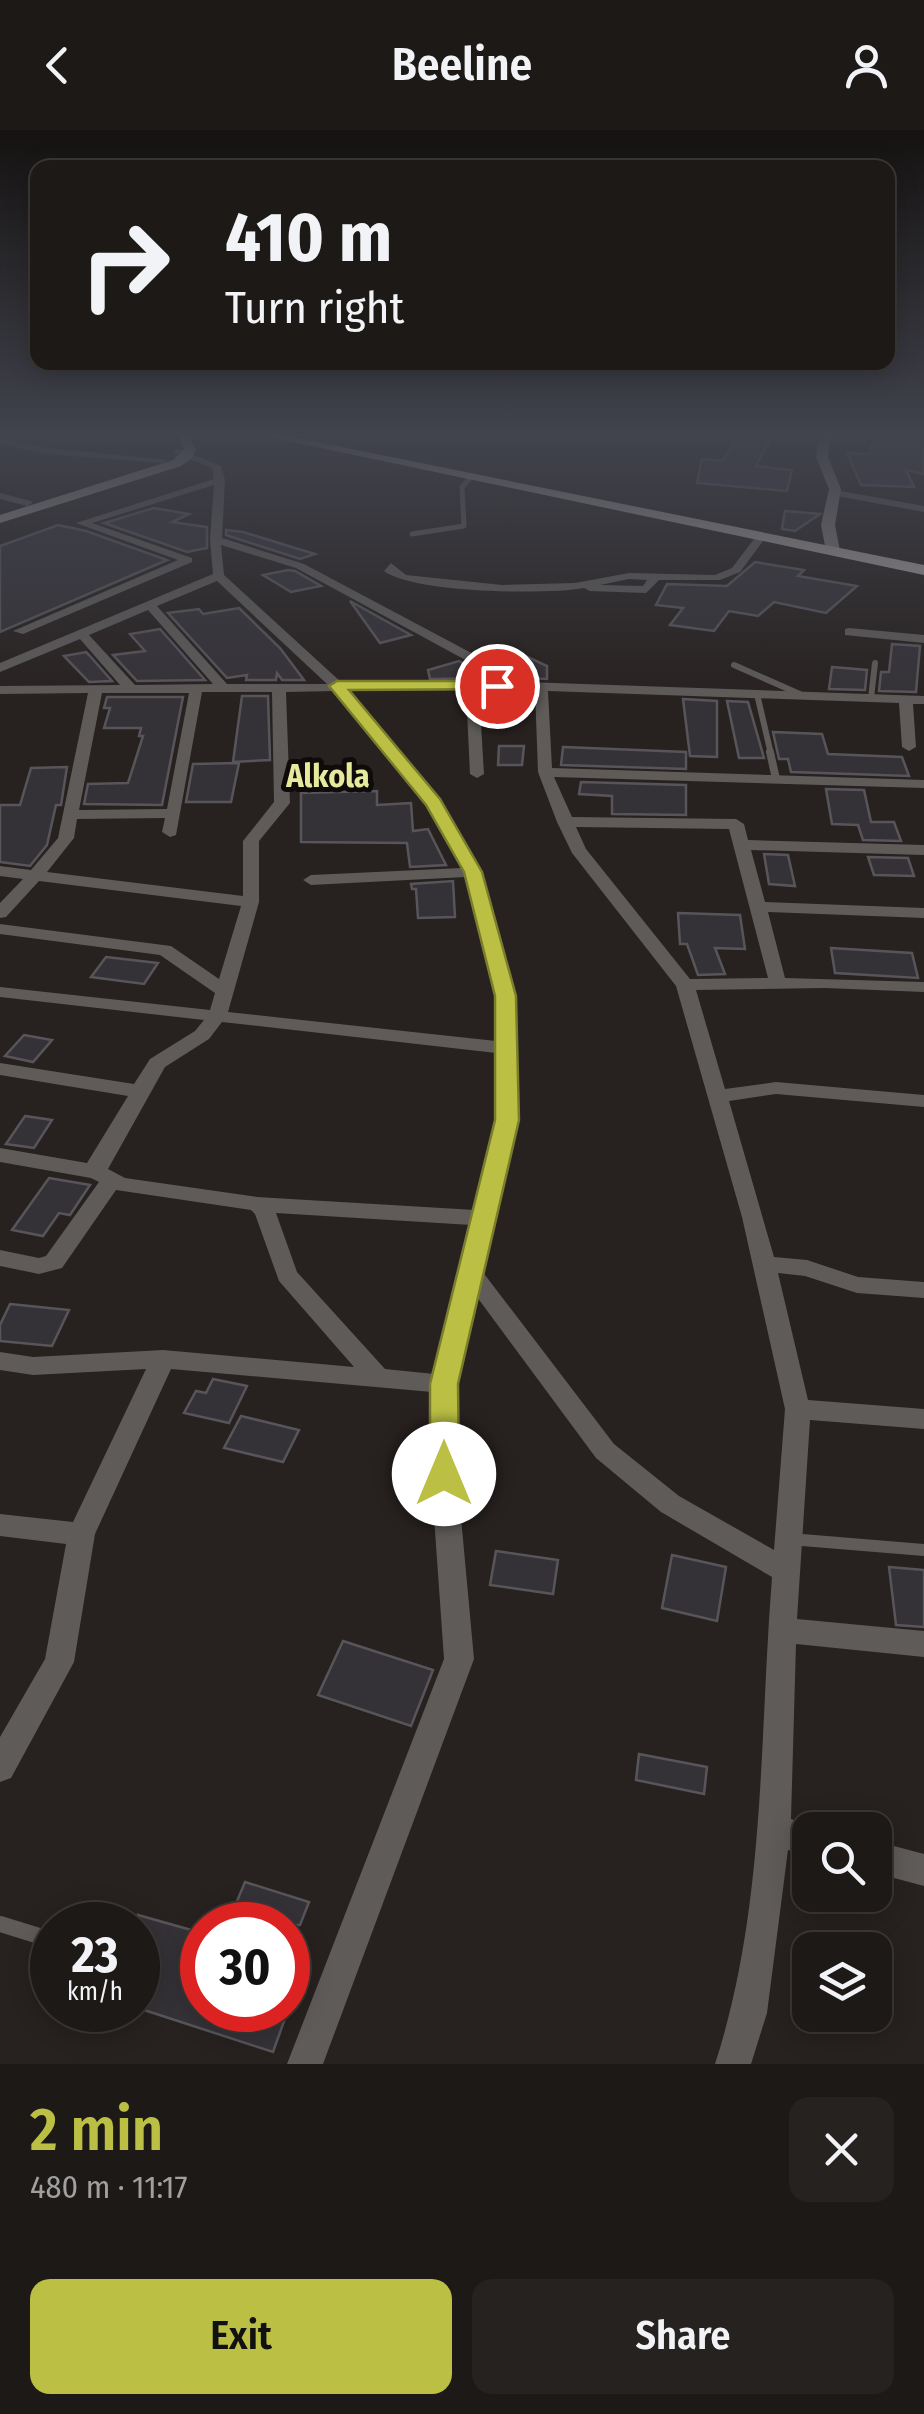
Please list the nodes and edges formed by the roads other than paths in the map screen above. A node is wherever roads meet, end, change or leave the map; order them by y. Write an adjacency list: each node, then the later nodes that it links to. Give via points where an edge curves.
1 (83, 524): 16 (street, via 188,560)
2 (218, 524): 9 (street)
3 (464, 524): 7 (lane)
4 (699, 524): 8 (highway)
5 (730, 524): 10 (highway)
6 (828, 524): 11 (main road)
7 (412, 534)
8 (761, 537): 10 (highway); 12 (street, via 725,576 656,576 639,591 495,588 394,575)
9 (216, 539): 14 (street); 26 (street, via 300,566)
10 (790, 541): 11 (highway)
11 (832, 551): 13 (highway)
12 (392, 566)
13 (924, 570)
14 (219, 576): 15 (street); 24 (street)
15 (150, 605): 18 (street); 30 (street)
16 (19, 631)
17 (849, 632): 19 (street)
18 (82, 634): 20 (street); 28 (street)
19 (924, 639)
20 (26, 657): 23 (street); 32 (street, via 30,670)
21 (875, 663): 35 (lane)
22 (734, 665): 34 (lane)
23 (0, 668)
24 (337, 686): 25 (street); 27 (street); 50 (street, via 434,803)
25 (472, 686): 26 (street); 40 (street)
26 (532, 686): 33 (street); 39 (street)
27 (279, 688): 30 (street); 53 (street, via 282,803 251,840)
28 (131, 689): 29 (street); 31 (street)
29 (196, 689): 30 (street); 43 (street)
30 (224, 689)
31 (96, 690): 32 (street); 44 (street)
32 (8, 693)
33 (757, 694): 34 (street); 41 (lane)
34 (803, 696): 35 (street)
35 (870, 698): 36 (street)
36 (906, 700): 37 (street); 38 (street)
37 (924, 700)
38 (909, 747)
39 (546, 772): 41 (street); 45 (street)
40 (477, 774)
41 (776, 779): 42 (street)
42 (924, 784)
43 (174, 812): 44 (street); 46 (street)
44 (72, 815): 51 (street, via 58,850)
45 (565, 822): 47 (street, via 736,824); 59 (street, via 578,850)
46 (170, 832)
47 (741, 845): 48 (street); 54 (street)
48 (924, 850)
49 (0, 871): 51 (street)
50 (473, 872): 52 (street); 64 (street, via 505,996)
51 (36, 876): 53 (street); 55 (street)
52 (311, 880)
53 (251, 902): 61 (street)
54 (760, 908): 56 (street); 58 (street)
55 (0, 913)
56 (924, 913)
57 (0, 930): 61 (street, via 165,950)
58 (778, 984): 59 (street); 60 (street)
59 (685, 985): 67 (street)
60 (924, 987)
61 (224, 991): 63 (street)
62 (0, 992): 63 (street)
63 (218, 1015): 64 (street); 66 (street, via 202,1035 163,1056)
64 (506, 1048): 72 (street, via 507,1120)
65 (0, 1069): 66 (street)
66 (137, 1091): 70 (street, via 97,1165)
67 (716, 1096): 68 (street, via 776,1088); 74 (street)
68 (924, 1101)
69 (0, 1156): 70 (street)
70 (104, 1178): 71 (street); 73 (street, via 54,1262 40,1266)
71 (258, 1204): 72 (street); 79 (street, via 287,1275)
72 (483, 1218): 75 (street)
73 (0, 1258)
74 (765, 1264): 76 (street, via 807,1268 857,1285); 81 (street)
75 (470, 1272): 80 (street); 87 (street, via 605,1451 670,1504)
76 (924, 1290)
77 (163, 1359): 78 (street, via 34,1366); 79 (street); 84 (street)
78 (0, 1361)
79 (380, 1378): 80 (street)
80 (444, 1384): 97 (street, via 459,1658)
81 (798, 1409): 82 (street); 85 (street)
82 (924, 1420)
83 (0, 1525): 84 (street)
84 (81, 1534): 90 (street, via 59,1662)
85 (789, 1539): 86 (lane); 87 (street)
86 (924, 1550)
87 (786, 1571): 88 (street)
88 (782, 1630): 89 (street); 91 (street)
89 (924, 1644)
90 (0, 1767)
91 (775, 1831): 92 (street); 98 (street, via 749,2013)
92 (792, 1835)
93 (892, 1862): 94 (street)
94 (924, 1870)
95 (0, 1924): 96 (lane)
96 (30, 1933)
97 (305, 2064)
98 (733, 2064)

